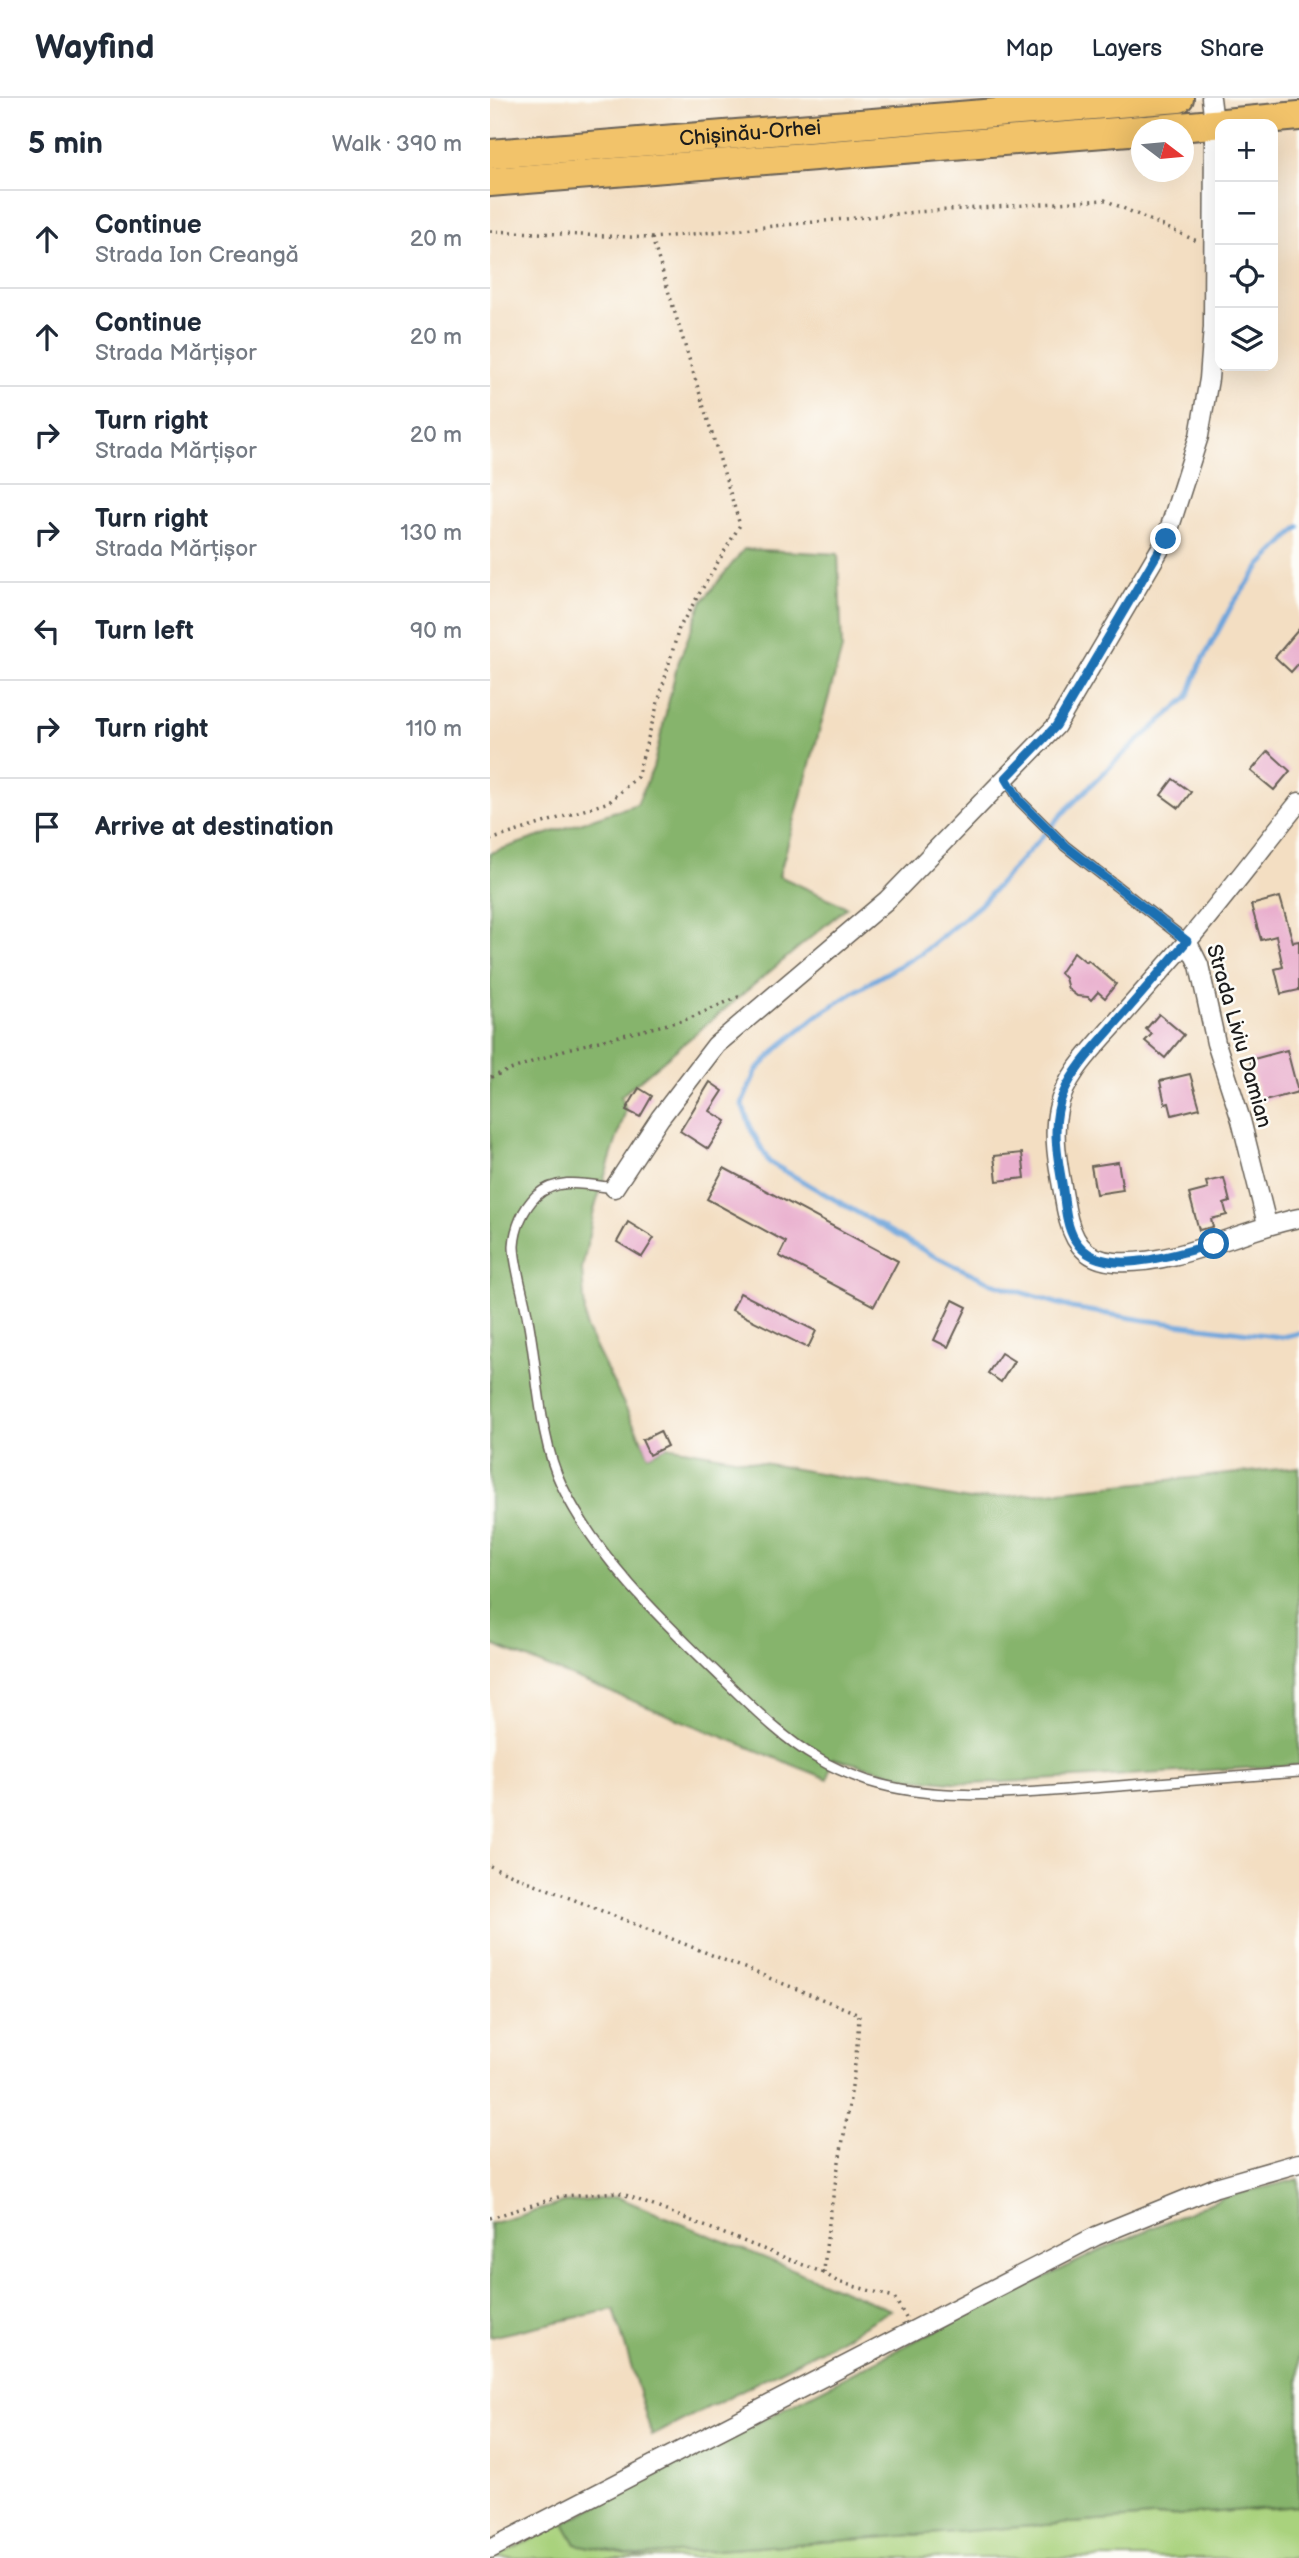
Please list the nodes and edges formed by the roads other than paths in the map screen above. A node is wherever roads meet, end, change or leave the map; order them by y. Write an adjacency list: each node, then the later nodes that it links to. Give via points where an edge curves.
1 (1179, 98): 5 (main road, Chișinău-Orhei)
2 (1212, 111): 3 (main road); 4 (main road); 10 (street, via 1209,379 1199,436 1166,539 1056,726)
3 (1299, 116)
4 (1185, 119)
5 (789, 129): 7 (main road, Chișinău-Orhei); 8 (main road)
6 (1131, 131): 8 (main road, Chișinău-Orhei)
7 (490, 154)
8 (793, 159): 9 (main road, Chișinău-Orhei)
9 (490, 182)
10 (1006, 778): 12 (lane, via 1020,801 1065,846); 13 (street, via 887,900 716,1045)
11 (1299, 802): 12 (street)
12 (1187, 941): 15 (street, Strada Liviu Damian, via 1199,965); 15 (street, via 1068,1083 1057,1111 1058,1163 1070,1230 1076,1242 1099,1259 1114,1262 1157,1259)
13 (614, 1188): 16 (lane, via 569,1182 550,1186 535,1197 519,1220 514,1247 549,1452 561,1485 613,1564 756,1711 814,1757 844,1772 921,1793 1021,1793)
14 (1299, 1218): 15 (street)
15 (1266, 1224)
16 (1299, 1772)
17 (1299, 2163): 18 (street, via 1216,2187 1096,2236)
18 (490, 2549)

